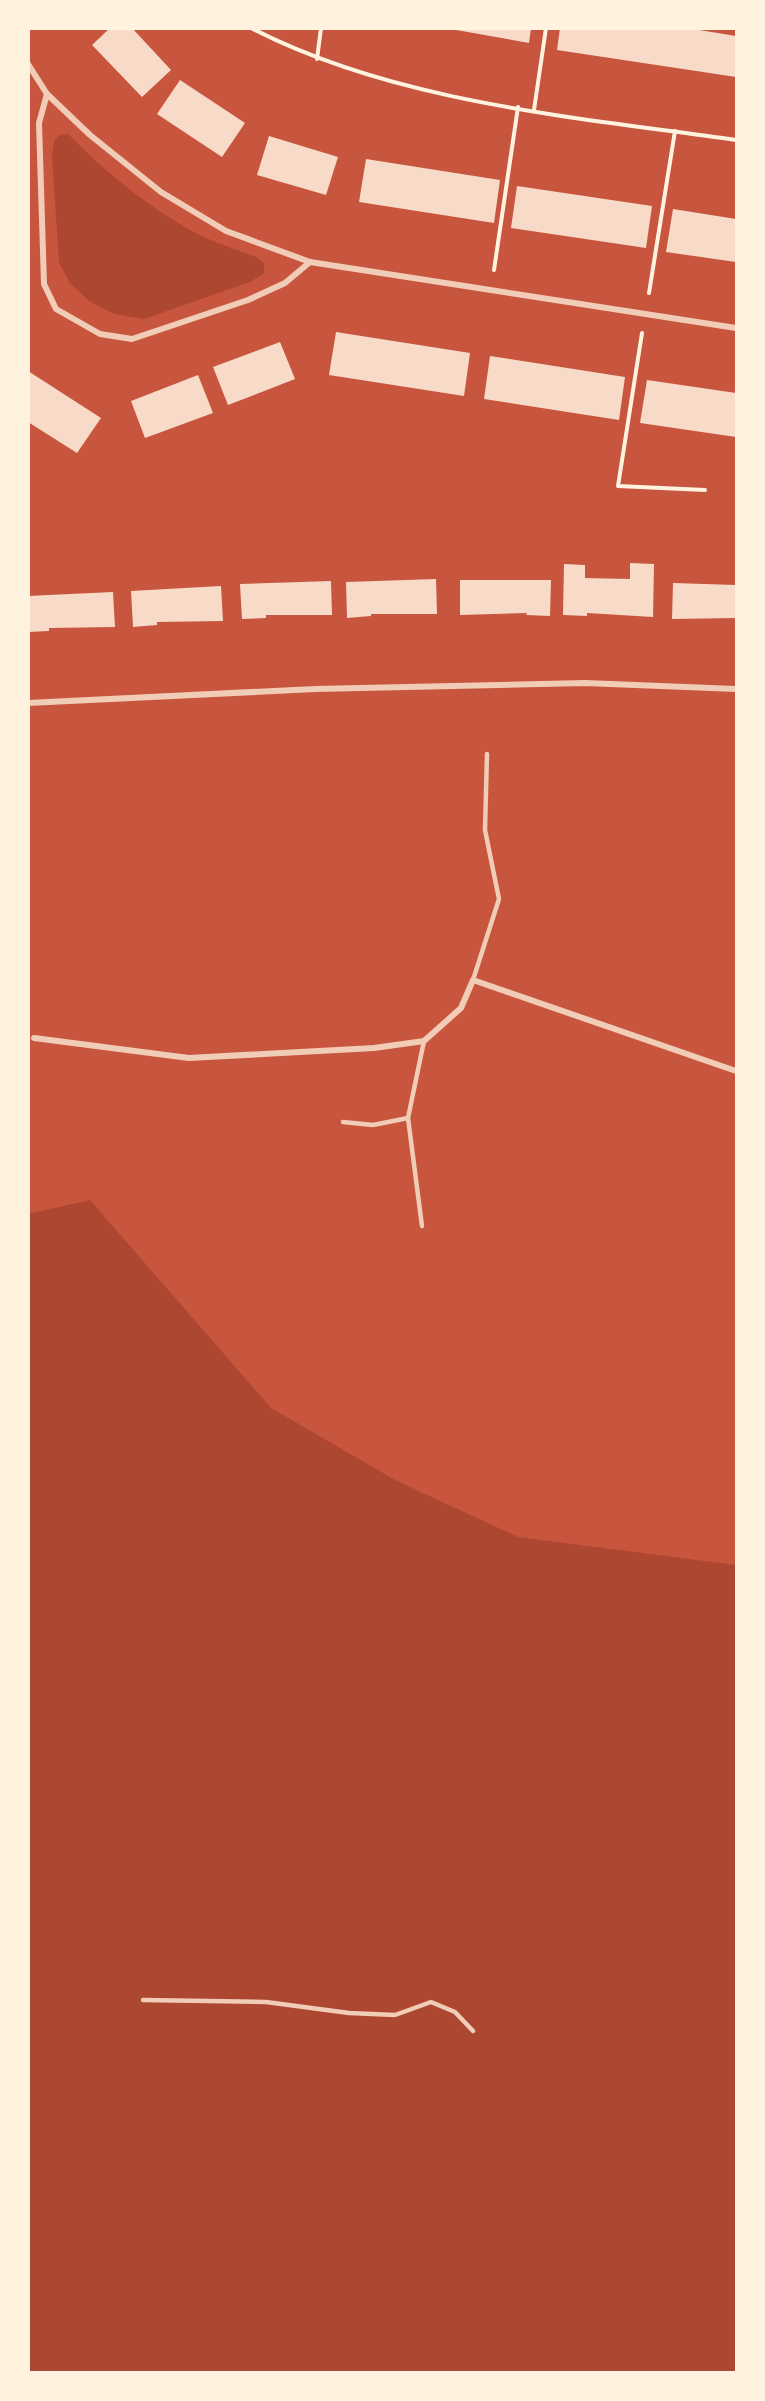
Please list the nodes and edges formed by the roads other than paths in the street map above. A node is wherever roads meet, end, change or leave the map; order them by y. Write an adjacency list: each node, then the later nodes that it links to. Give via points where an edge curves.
1 (28, 64): 2 (street)
2 (47, 94): 3 (street, via 160,192 226,231); 3 (street, via 39,123 44,284 56,309 100,334 132,339 248,300 285,283)
3 (310, 262): 4 (street)
4 (736, 328)
5 (736, 689): 6 (street, via 573,683 315,689)
6 (28, 703)
7 (487, 753): 8 (lane, via 485,830 499,899)
8 (473, 980): 10 (street, via 460,1008); 11 (street)
9 (34, 1038): 10 (street, via 189,1058 374,1048)
10 (424, 1041): 12 (lane)
11 (736, 1071)
12 (408, 1118): 13 (lane, via 373,1125); 14 (lane)
13 (343, 1122)
14 (422, 1226)
15 (143, 2000): 16 (lane, via 266,2002 395,2015 431,2002 455,2012)
16 (473, 2031)

